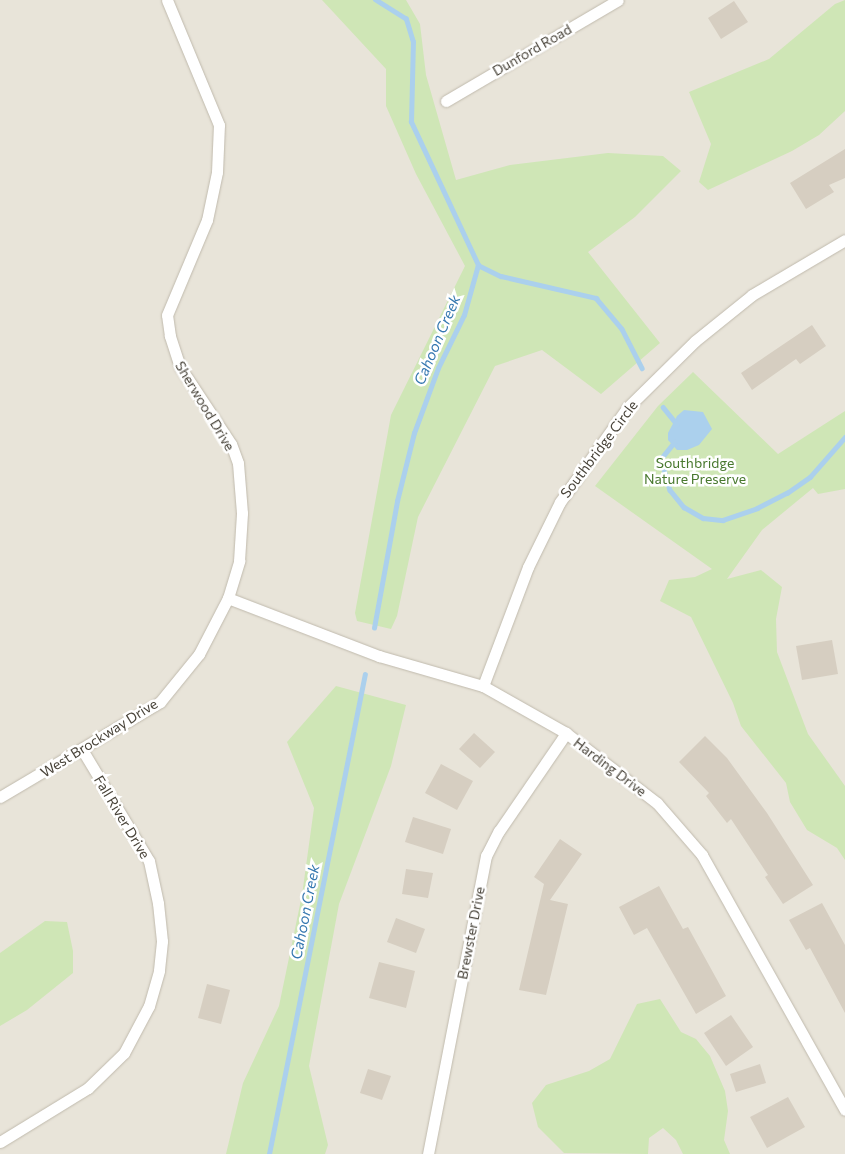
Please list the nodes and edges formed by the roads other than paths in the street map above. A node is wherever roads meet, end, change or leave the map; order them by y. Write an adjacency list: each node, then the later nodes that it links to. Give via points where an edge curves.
1 (167, 0): 5 (street, Sherwood Drive, via 209,94 219,134 217,172 207,220 167,315 180,367 231,444 238,463 242,513)
2 (618, 0): 3 (street, Dunford Road)
3 (446, 101)
4 (845, 240): 7 (street, Southbridge Circle, via 752,295 695,340 627,408 560,502 528,567)
5 (239, 561): 6 (street, West Brockway Drive)
6 (228, 598): 7 (street, Harding Drive, via 379,656); 9 (street, West Brockway Drive, via 199,654 160,702)
7 (483, 686): 8 (street, Harding Drive)
8 (566, 733): 11 (street, Harding Drive, via 657,803 702,855); 13 (street, Brewster Drive, via 499,831 486,856)
9 (83, 751): 10 (street, West Brockway Drive); 12 (street, Fall River Drive, via 149,861 162,940 159,970 149,1006 124,1053 88,1088)
10 (0, 797)
11 (845, 1110)
12 (0, 1142)
13 (428, 1154)

